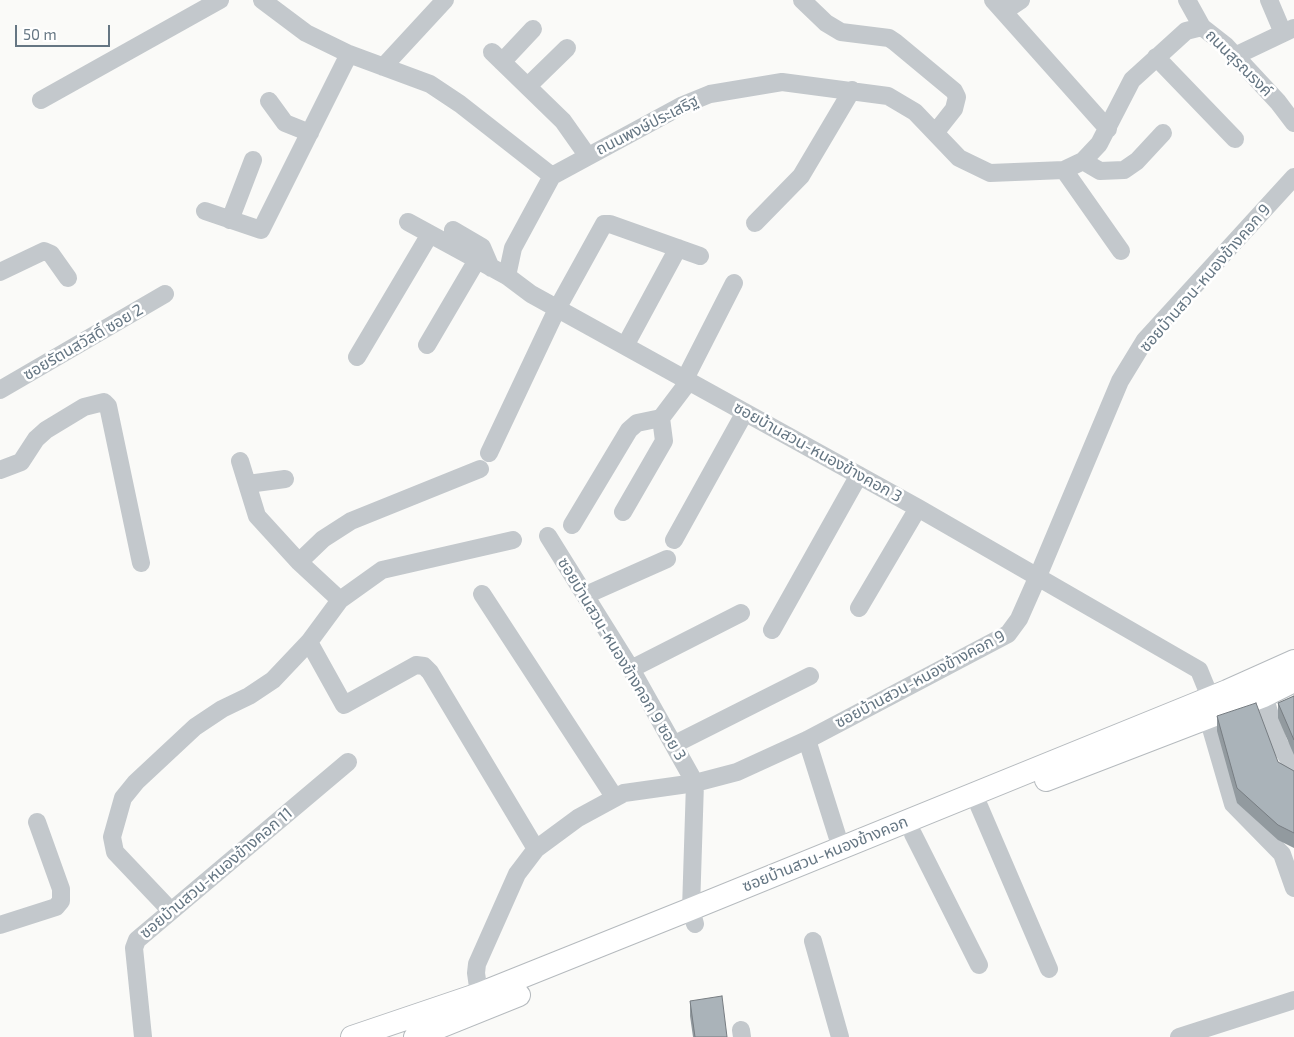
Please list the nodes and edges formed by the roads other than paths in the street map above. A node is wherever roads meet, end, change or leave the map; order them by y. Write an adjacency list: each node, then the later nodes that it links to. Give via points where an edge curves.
1 (220, 0): 19 (street)
2 (262, 0): 8 (street)
3 (445, 0): 16 (street)
4 (802, 0): 24 (street, via 826,23 841,32 889,38 954,91 957,96 954,109)
5 (993, 0): 22 (street)
6 (1187, 0): 9 (street, ถนนสุรณรงค์)
7 (1269, 0): 11 (street)
8 (283, 6): 13 (street, via 306,33)
9 (1202, 27): 14 (street, ถนนสุรณรงค์); 15 (street, ถนนพงษ์ประเสริฐ, via 1186,31)
10 (533, 29): 17 (street, via 497,57)
11 (1289, 30): 14 (street)
12 (568, 48): 17 (street)
13 (349, 54): 16 (street); 23 (street)
14 (1235, 56): 21 (street, ถนนสุรณรงค์)
15 (1156, 57): 22 (street, ถนนพงษ์ประเสริฐ, via 1132,80); 26 (street)
16 (383, 67): 31 (street, via 430,84)
17 (528, 86): 27 (street, via 563,120)
18 (852, 90): 24 (street, ถนนพงษ์ประเสริฐ, via 888,96 915,112); 27 (street, ถนนพงษ์ประเสริฐ, via 782,82 710,94); 36 (street, via 801,176)
19 (41, 100)
20 (269, 101): 23 (street, via 285,123)
21 (1294, 123)
22 (1108, 129): 29 (street, ถนนพงษ์ประเสริฐ)
23 (310, 133): 34 (street, via 262,230)
24 (935, 133): 30 (street, ถนนพงษ์ประเสริฐ, via 959,158 990,173)
25 (1163, 133): 29 (street, via 1124,170 1100,171)
26 (1235, 139)
27 (587, 155): 31 (street, ถนนพงษ์ประเสริฐ)
28 (253, 160): 34 (street)
29 (1083, 161): 30 (street, ถนนพงษ์ประเสริฐ)
30 (1064, 170): 40 (street)
31 (552, 176): 44 (street, via 513,248)
32 (1294, 177): 72 (street, ซอยบ้านสวน-หนองข้างคอก 9, via 1145,340 1120,381)
33 (205, 212): 34 (street)
34 (230, 220)
35 (408, 222): 38 (street, ซอยบ้านสวน-หนองข้างคอก 3)
36 (755, 223)
37 (453, 230): 42 (street, via 482,247)
38 (430, 234): 42 (street, ซอยบ้านสวน-หนองข้างคอก 3); 51 (street)
39 (678, 248): 41 (street); 48 (street, via 604,224); 50 (street)
40 (1121, 251)
41 (700, 256)
42 (484, 264): 44 (street, ซอยบ้านสวน-หนองข้างคอก 3); 49 (street)
43 (0, 272): 45 (street, via 44,251 51,254)
44 (507, 276): 48 (street, ซอยบ้านสวน-หนองข้างคอก 3)
45 (68, 278)
46 (734, 283): 52 (street)
47 (165, 294): 53 (street, ซอยรัตนสวัสดิ์ ซอย 2)
48 (557, 309): 50 (street, ซอยบ้านสวน-หนองข้างคอก 3); 56 (street)
49 (427, 345)
50 (625, 346): 52 (street, ซอยบ้านสวน-หนองข้างคอก 3)
51 (356, 357)
52 (687, 380): 54 (street, ซอยบ้านสวน-หนองข้างคอก 3); 55 (street)
53 (0, 390)
54 (746, 412): 60 (street, ซอยบ้านสวน-หนองข้างคอก 3); 68 (street)
55 (661, 418): 64 (street, via 664,441); 65 (street, via 636,423 629,430)
56 (489, 453)
57 (240, 461): 62 (street)
58 (8, 467): 71 (street, via 46,430 84,407 104,402 108,406)
59 (480, 469): 70 (street, via 350,521 323,539)
60 (859, 475): 63 (street, ซอยบ้านสวน-หนองข้างคอก 3); 78 (street)
61 (285, 479): 62 (street)
62 (248, 484): 70 (street, via 257,516)
63 (918, 508): 72 (street, ซอยบ้านสวน-หนองข้างคอก 3); 76 (street)
64 (623, 512)
65 (572, 526)
66 (548, 536): 74 (street, ซอยบ้านสวน-หนองข้างคอก 9 ซอย 3)
67 (513, 540): 75 (street, via 382,570)
68 (674, 540)
69 (667, 559): 74 (street)
70 (299, 562): 75 (street)
71 (141, 564)
72 (1038, 576): 85 (street, ซอยบ้านสวน-หนองข้างคอก 3, via 1199,670); 86 (street, ซอยบ้านสวน-หนองข้างคอก 9, via 1019,619 1008,634)
73 (482, 594): 91 (street)
74 (586, 595): 81 (street, ซอยบ้านสวน-หนองข้างคอก 9 ซอย 3)
75 (340, 600): 79 (street)
76 (859, 608)
77 (741, 613): 81 (street)
78 (772, 630)
79 (309, 642): 96 (street, via 344,705 416,665 424,666); 98 (street, via 273,680 195,727 123,798 112,837 115,852)
80 (1294, 661): 85 (main road, ซอยบ้านสวน-หนองข้างคอก)
81 (631, 670): 87 (street, ซอยบ้านสวน-หนองข้างคอก 9 ซอย 3)
82 (810, 676): 87 (street)
83 (1294, 681): 84 (main road, ซอยบ้านสวน-หนองข้างคอก)
84 (1264, 696): 85 (main road, ซอยบ้านสวน-หนองข้างคอก); 89 (street, via 1279,744)
85 (1209, 707): 92 (main road, ซอยบ้านสวน-หนองข้างคอก); 95 (main road, ซอยบ้านสวน-หนองข้างคอก); 97 (street, ซอยบ้านสวน-หนองข้างคอก 3, via 1233,804 1282,854)
86 (808, 740): 90 (street, ซอยบ้านสวน-หนองข้างคอก 9, via 737,772); 95 (street)
87 (675, 744): 90 (street, ซอยบ้านสวน-หนองข้างคอก 9 ซอย 3)
88 (348, 762): 98 (street, ซอยบ้านสวน-หนองข้างคอก 11)
89 (1294, 763)
90 (695, 783): 91 (street, ซอยบ้านสวน-หนองข้างคอก 9, via 624,793); 99 (street)
91 (615, 798): 96 (street, ซอยบ้านสวน-หนองข้างคอก 9, via 578,818)
92 (979, 806): 94 (main road, ซอยบ้านสวน-หนองข้างคอก); 103 (street)
93 (37, 822): 100 (street, via 61,888 61,901 56,907)
94 (913, 834): 99 (main road, ซอยบ้านสวน-หนองข้างคอก); 102 (street)
95 (841, 848): 99 (main road, ซอยบ้านสวน-หนองข้างคอก)
96 (536, 849): 104 (street, ซอยบ้านสวน-หนองข้างคอก 9, via 517,874 477,964)
97 (1294, 888)
98 (171, 911): 106 (street, ซอยบ้านสวน-หนองข้างคอก 11, via 135,943)
99 (693, 917): 104 (main road, ซอยบ้านสวน-หนองข้างคอก); 108 (main road, ซอยบ้านสวน-หนองข้างคอก)
100 (0, 925)
101 (813, 941): 109 (street)
102 (979, 966)
103 (1048, 969)
104 (479, 994): 107 (main road, ซอยบ้านสวน-หนองข้างคอก)
105 (1294, 1000): 110 (street)
106 (143, 1037)
107 (352, 1037)
108 (416, 1037)
109 (840, 1037)
110 (1179, 1037)

